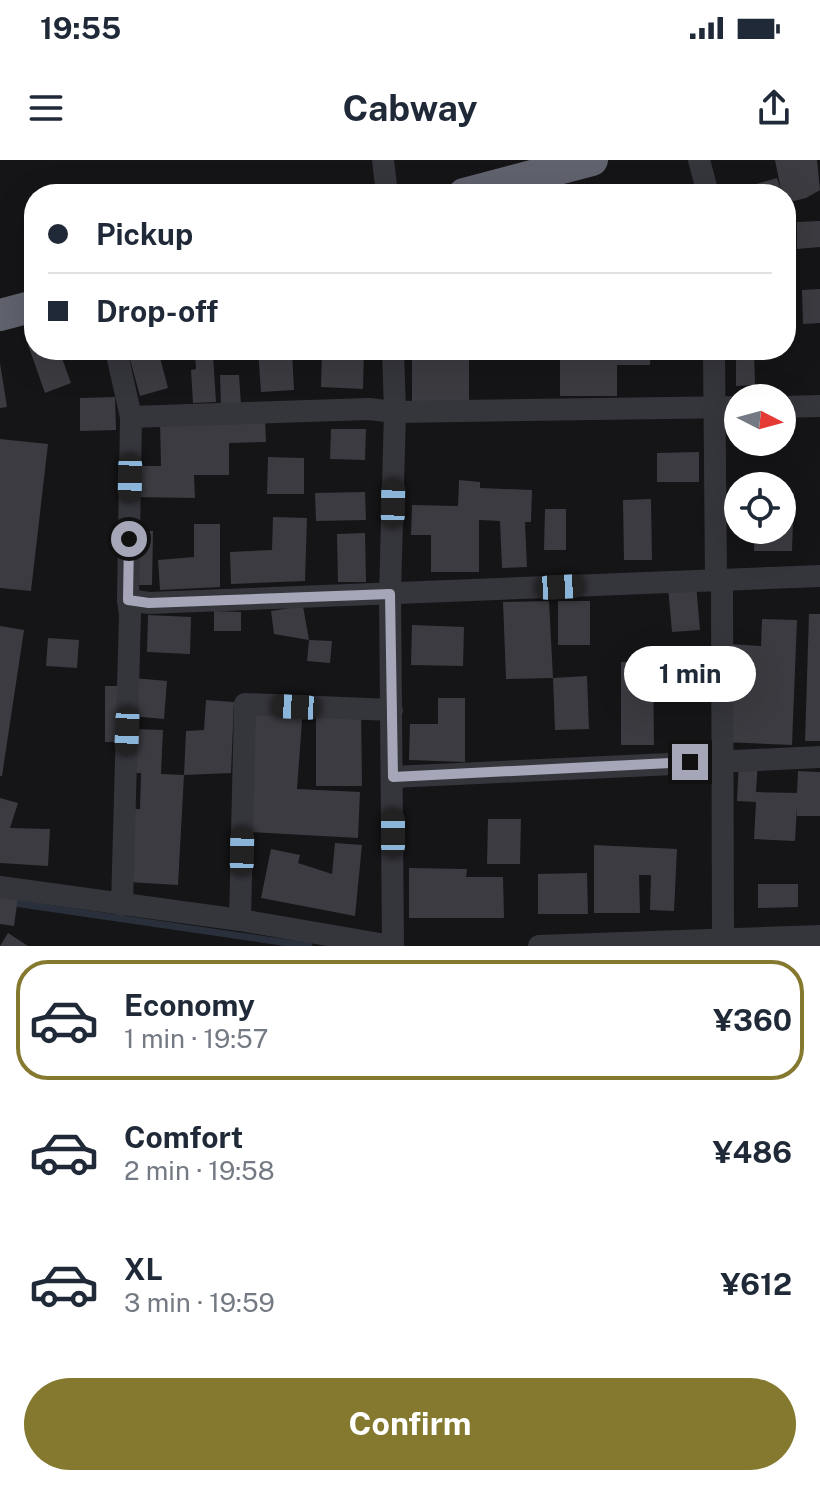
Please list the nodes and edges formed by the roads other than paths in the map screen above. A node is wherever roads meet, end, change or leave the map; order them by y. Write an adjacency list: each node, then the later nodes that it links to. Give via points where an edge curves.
1 (383, 160): 4 (street)
2 (592, 160): 5 (highway)
3 (699, 160): 6 (street)
4 (386, 184)
5 (502, 184)
6 (705, 184)
7 (24, 309): 8 (highway)
8 (0, 315)
9 (118, 360): 17 (street)
10 (393, 360): 16 (street)
11 (714, 360): 13 (street)
12 (820, 406): 15 (street)
13 (713, 407): 14 (street); 16 (street); 19 (street)
14 (724, 407)
15 (796, 407)
16 (395, 412): 17 (street); 20 (street)
17 (131, 417): 21 (street)
18 (820, 576): 19 (street)
19 (716, 579): 20 (street); 24 (street, via 722,589)
20 (390, 594): 21 (street); 22 (street)
21 (128, 600): 27 (street)
22 (392, 710): 25 (street); 28 (street, via 245,704)
23 (820, 757): 24 (street)
24 (722, 760): 25 (street); 30 (street)
25 (393, 777): 32 (street)
26 (0, 887): 27 (street)
27 (122, 905): 28 (street)
28 (240, 920): 32 (street)
29 (820, 936): 31 (street)
30 (723, 940): 31 (street); 33 (street)
31 (795, 942)
32 (392, 946)
33 (539, 946)

